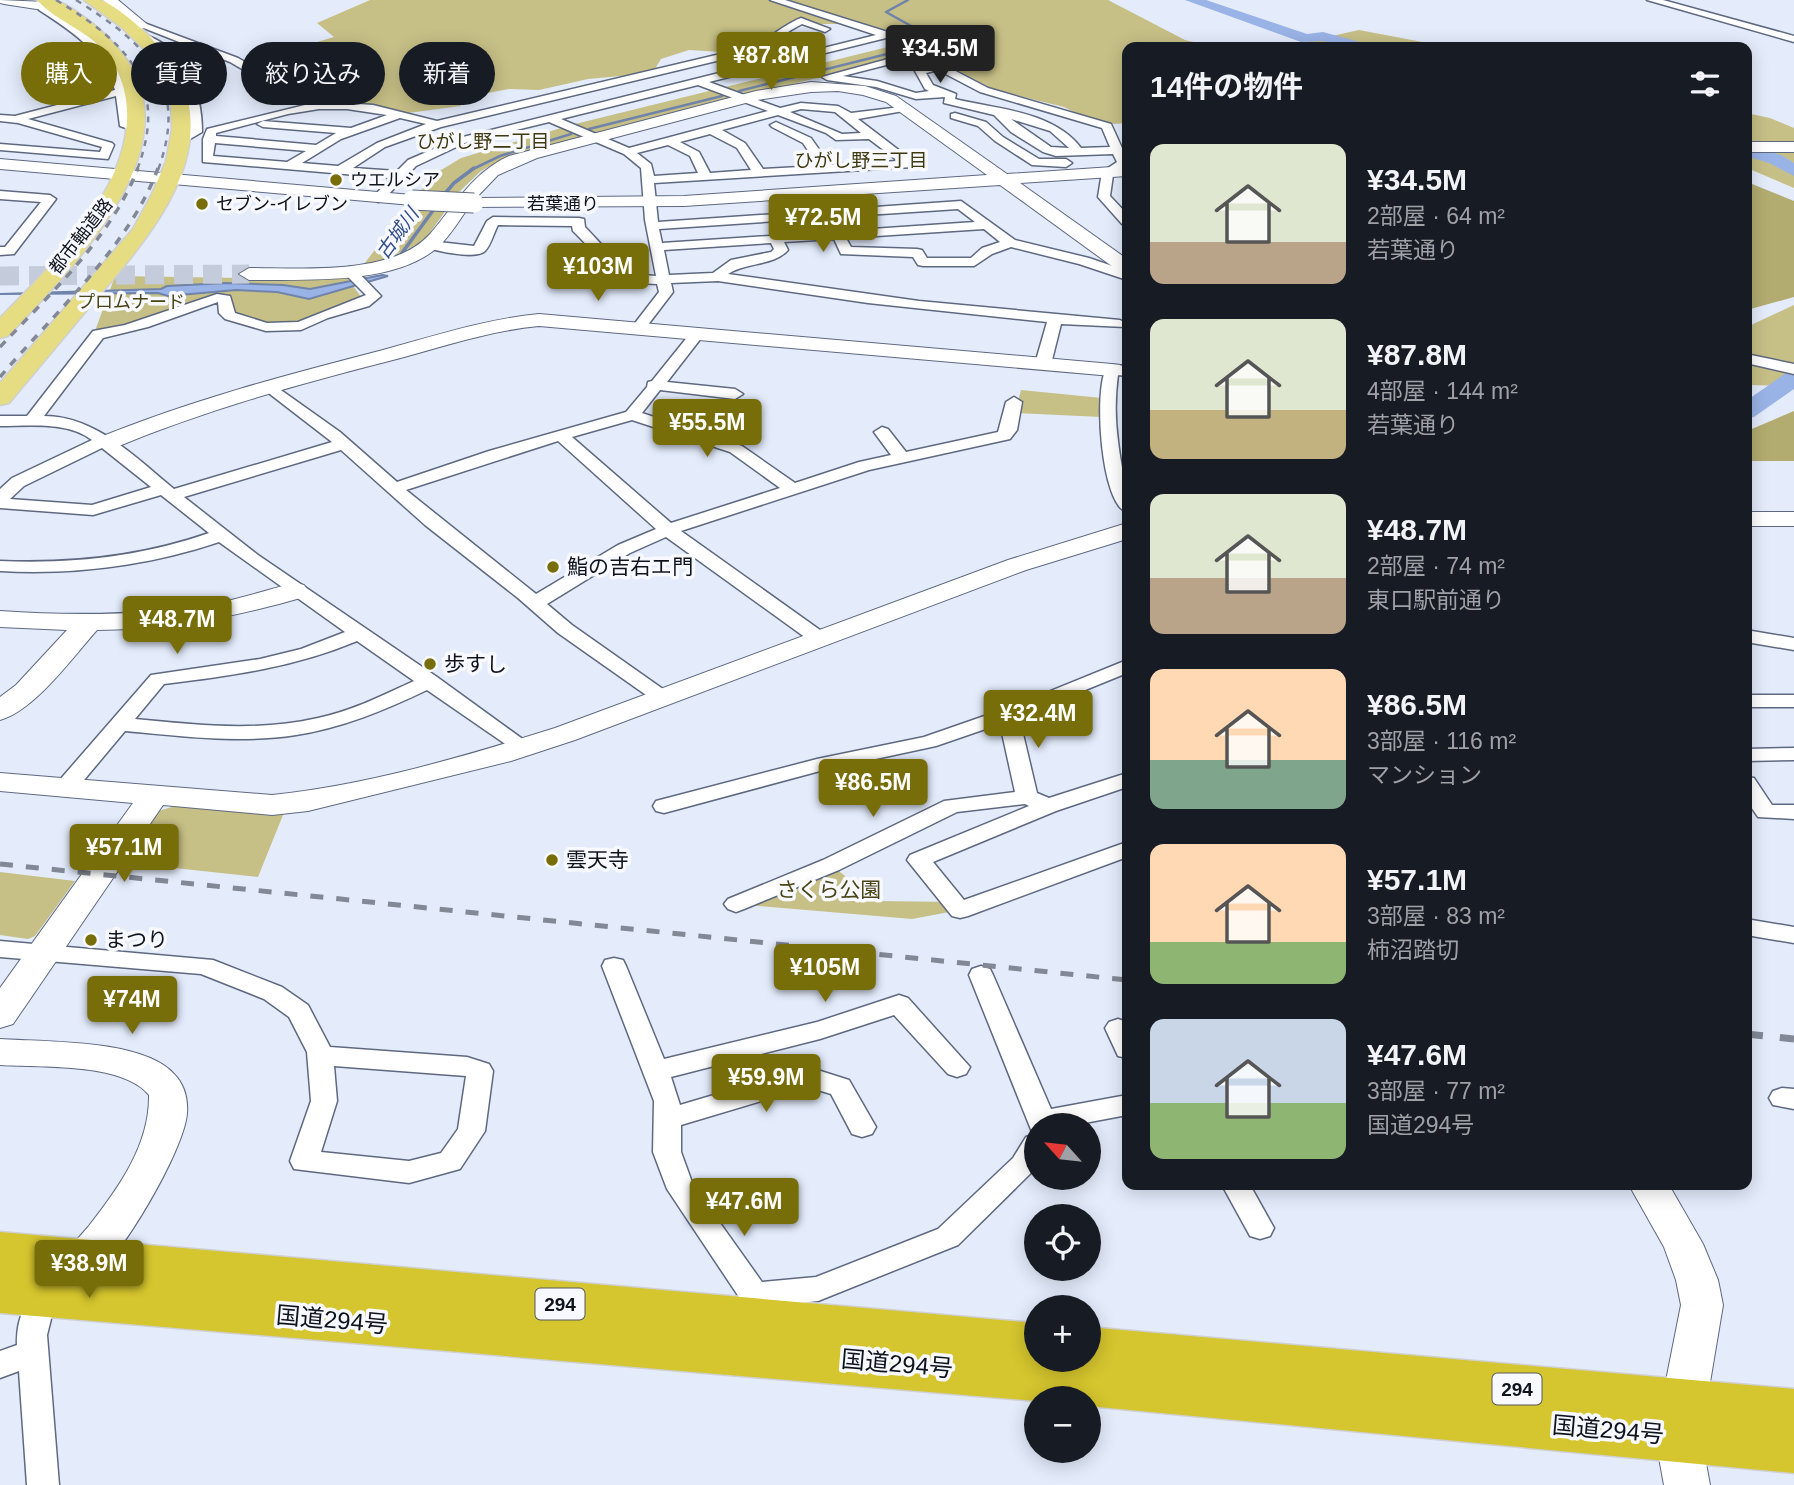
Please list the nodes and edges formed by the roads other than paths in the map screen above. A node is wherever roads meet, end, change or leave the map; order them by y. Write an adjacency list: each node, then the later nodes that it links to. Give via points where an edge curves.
1 (91, 0): 10 (main road, 都市軸道路)
2 (110, 0): 10 (street)
3 (775, 0): 8 (street)
4 (1652, 0): 14 (street)
5 (11, 1): 6 (street)
6 (44, 3): 9 (main road, 都市軸道路)
7 (825, 5): 8 (street)
8 (808, 9): 12 (street)
9 (74, 22): 32 (street, via 108,64); 55 (main road, 都市軸道路, via 105,42 124,66 136,92)
10 (141, 31): 17 (street); 18 (street); 61 (main road, 都市軸道路, via 176,86 184,122)
11 (780, 31): 13 (street); 16 (street, via 801,21); 19 (street)
12 (890, 34): 16 (street); 26 (street, via 942,54)
13 (794, 36)
14 (1794, 39)
15 (807, 40): 20 (street)
16 (863, 41): 20 (street)
17 (158, 42)
18 (188, 42)
19 (765, 43): 23 (street); 24 (street)
20 (833, 49): 24 (street)
21 (696, 51): 23 (street)
22 (673, 55): 29 (street, via 660,64)
23 (736, 55): 25 (street); 29 (street)
24 (803, 56): 25 (street)
25 (767, 65): 31 (street)
26 (940, 66): 28 (street); 36 (street, via 984,90)
27 (863, 68): 28 (street, via 899,59); 30 (street, via 900,80); 33 (street, via 827,77 877,84 916,96)
28 (926, 68): 30 (street, via 920,71)
29 (667, 70): 31 (street); 35 (street)
30 (924, 80): 33 (street)
31 (698, 82): 34 (street); 50 (street)
32 (122, 91): 52 (street); 55 (street, via 124,124)
33 (946, 96): 37 (street); 46 (street)
34 (745, 99): 42 (street, via 786,90 839,88 884,96); 45 (street); 59 (street)
35 (539, 100): 41 (street); 43 (street, via 523,94 476,105)
36 (1033, 103): 46 (street); 71 (street, via 1107,126)
37 (932, 104): 42 (street); 71 (street, via 982,124 1039,163)
38 (195, 105): 61 (street, via 196,132)
39 (277, 105): 44 (street)
40 (334, 105): 44 (street); 47 (street)
41 (519, 105): 43 (street); 50 (street)
42 (904, 108): 48 (street); 81 (street)
43 (492, 111): 54 (street)
44 (282, 112): 53 (street)
45 (779, 112): 48 (street, via 801,106 838,109); 51 (street); 58 (street, via 840,138)
46 (1001, 114): 68 (street, via 1060,130); 68 (street, via 1015,130 1047,150)
47 (399, 115): 54 (street); 57 (street)
48 (849, 117): 58 (street)
49 (0, 118): 52 (street)
50 (550, 118): 59 (street); 77 (street, via 452,144 425,155)
51 (755, 118): 56 (street); 75 (street, via 806,138)
52 (13, 120): 67 (street, via 108,145 104,156)
53 (247, 122): 57 (street); 60 (street, via 211,131)
54 (437, 124): 74 (street, via 381,145)
55 (137, 129): 76 (main road, 都市軸道路)
56 (710, 130): 62 (street); 78 (street, via 742,144)
57 (351, 131): 66 (street)
58 (872, 135): 73 (street, via 909,164)
59 (595, 138): 69 (street); 96 (street, via 516,158 493,169)
60 (209, 139): 66 (street); 72 (street, via 206,159)
61 (181, 140): 80 (main road, 都市軸道路)
62 (669, 141): 69 (street); 79 (street, via 695,154)
63 (0, 147): 67 (street)
64 (1752, 147): 65 (street)
65 (1794, 147)
66 (315, 148): 72 (street)
67 (23, 149): 70 (street)
68 (1077, 151): 71 (street)
69 (628, 152): 82 (street, via 647,167)
70 (0, 162): 76 (street, 若葉通り)
71 (1117, 164): 81 (street, 若葉通り); 89 (street, via 1104,197)
72 (289, 166): 74 (street)
73 (874, 167): 75 (street); 83 (street)
74 (341, 170): 77 (street)
75 (826, 170): 78 (street)
76 (123, 174): 80 (street, 若葉通り); 99 (main road, 都市軸道路, via 106,206)
77 (397, 175): 86 (street)
78 (759, 175): 79 (street)
79 (706, 178): 82 (street)
80 (170, 179): 86 (street, 若葉通り); 92 (main road, 都市軸道路)
81 (1004, 179): 83 (street, 若葉通り); 100 (street)
82 (649, 180): 87 (street)
83 (886, 188): 84 (street, 若葉通り)
84 (817, 193): 87 (street, 若葉通り); 88 (street)
85 (0, 195): 98 (street, via 50,199 9,251)
86 (378, 198): 87 (street, 若葉通り, bridge)
87 (650, 203): 91 (street)
88 (828, 215): 90 (street, via 961,205); 91 (street); 93 (street)
89 (1122, 216)
90 (986, 225): 93 (street); 95 (street)
91 (653, 226): 97 (street)
92 (142, 231): 119 (main road, 都市軸道路); 122 (main road, via 115,276)
93 (838, 236): 94 (street); 95 (street, via 846,251 917,253 923,262 974,262 987,251)
94 (776, 241): 97 (street); 104 (street, via 781,250 775,255 740,262)
95 (1010, 243): 103 (street)
96 (430, 244): 101 (street, via 402,259); 105 (street, via 479,250 493,221 579,222 578,228 623,272)
97 (657, 247): 105 (street)
98 (0, 251)
99 (61, 263): 106 (main road); 110 (main road, 都市軸道路)
100 (1122, 264)
101 (349, 271): 102 (street); 123 (street, via 374,296 306,325 266,327 230,316 225,299 217,298 142,326 98,334)
102 (249, 274)
103 (1122, 274)
104 (715, 277): 105 (street); 107 (street, via 779,289)
105 (664, 280): 109 (street, via 666,292)
106 (0, 315)
107 (1055, 318): 108 (street); 113 (street)
108 (1120, 324)
109 (639, 327): 111 (street); 117 (street, via 529,321 434,342)
110 (0, 331)
111 (698, 333): 113 (street); 116 (street)
112 (1752, 359): 114 (street)
113 (1043, 364): 115 (street)
114 (1794, 369)
115 (1120, 371): 131 (street, via 1107,393 1107,420)
116 (653, 385): 118 (street); 121 (street)
117 (271, 388): 126 (street); 127 (street)
118 (735, 394)
119 (0, 398)
120 (1014, 402): 128 (street, via 1004,436)
121 (632, 415): 125 (street); 129 (street, via 736,449)
122 (0, 421): 123 (street)
123 (32, 421): 126 (street, via 79,427)
124 (882, 432): 128 (street)
125 (561, 435): 130 (street); 136 (street, via 605,480)
126 (105, 442): 132 (street); 133 (street, via 18,482)
127 (343, 444): 130 (street); 132 (street)
128 (901, 457): 129 (street)
129 (791, 488): 136 (street)
130 (393, 489): 141 (street)
131 (1122, 490)
132 (168, 492): 133 (street, via 93,510); 138 (street)
133 (0, 501)
134 (1752, 519): 135 (street)
135 (1794, 519)
136 (668, 530): 141 (street, via 624,549); 146 (street)
137 (1122, 533): 146 (street, via 1017,565)
138 (221, 535): 139 (street, via 156,557 108,565); 140 (street)
139 (0, 566)
140 (295, 591): 143 (street, via 201,613); 144 (street)
141 (536, 603): 150 (street)
142 (0, 619): 143 (street)
143 (87, 625): 153 (street, via 26,691)
144 (358, 634): 149 (street); 155 (street, via 276,664 159,679)
145 (1752, 637): 147 (street)
146 (820, 639): 150 (street)
147 (1794, 644)
148 (1122, 671): 154 (street)
149 (430, 681): 155 (street, via 378,706 319,725 279,731 214,732); 156 (street)
150 (663, 698): 156 (street)
151 (1752, 701): 152 (street)
152 (1794, 701)
153 (0, 712)
154 (1007, 714): 164 (street); 165 (street, via 929,742 817,765)
155 (119, 724): 161 (street)
156 (524, 748): 163 (street, via 308,801 251,805)
157 (1794, 754): 158 (street)
158 (1752, 755)
159 (1122, 781): 164 (street)
160 (0, 782): 161 (street)
161 (66, 787): 163 (street)
162 (1752, 792): 166 (street, via 1766,812)
163 (154, 796): 172 (street)
164 (1038, 802): 167 (street, via 918,860 960,909); 168 (street, via 952,806 831,865)
165 (664, 806)
166 (1794, 812)
167 (1122, 851)
168 (736, 904)
169 (1752, 928): 170 (street)
170 (1794, 935)
171 (0, 949): 172 (street)
172 (44, 953): 175 (street); 177 (street, via 204,966 236,977 274,993 299,1011)
173 (614, 966): 179 (street)
174 (981, 975): 181 (street)
175 (0, 1015)
176 (0, 1052): 190 (street, via 122,1063 144,1070 168,1093 163,1138 113,1227)
177 (321, 1056): 177 (street, via 480,1071 471,1131 450,1161 409,1172 304,1161 324,1101)
178 (957, 1067): 179 (street, via 899,1004 820,1030)
179 (655, 1070): 183 (street, via 667,1101)
180 (1122, 1106): 182 (street)
181 (1034, 1113)
182 (1099, 1113)
183 (667, 1119): 184 (street, via 808,1077 840,1087); 191 (street, via 667,1152 681,1189)
184 (862, 1127)
185 (1024, 1164): 191 (street, via 948,1237 818,1289 783,1294)
186 (1239, 1190): 188 (street)
187 (1652, 1190): 197 (street, via 1683,1244 1702,1305)
188 (1260, 1228)
189 (0, 1254): 190 (highway, 国道294号 / 294)
190 (45, 1282): 191 (highway, 国道294号 / 294, via 399,1326); 193 (street, via 33,1326)
191 (745, 1322): 192 (highway, 国道294号 / 294); 197 (highway, 国道294号 / 294)
192 (1024, 1346)
193 (33, 1352): 195 (street); 199 (street)
194 (1101, 1353): 197 (highway, 国道294号 / 294)
195 (0, 1365)
196 (1794, 1415): 197 (highway, 国道294号 / 294)
197 (1682, 1442): 198 (highway, 国道294号 / 294)
198 (1794, 1447)
199 (43, 1485)

